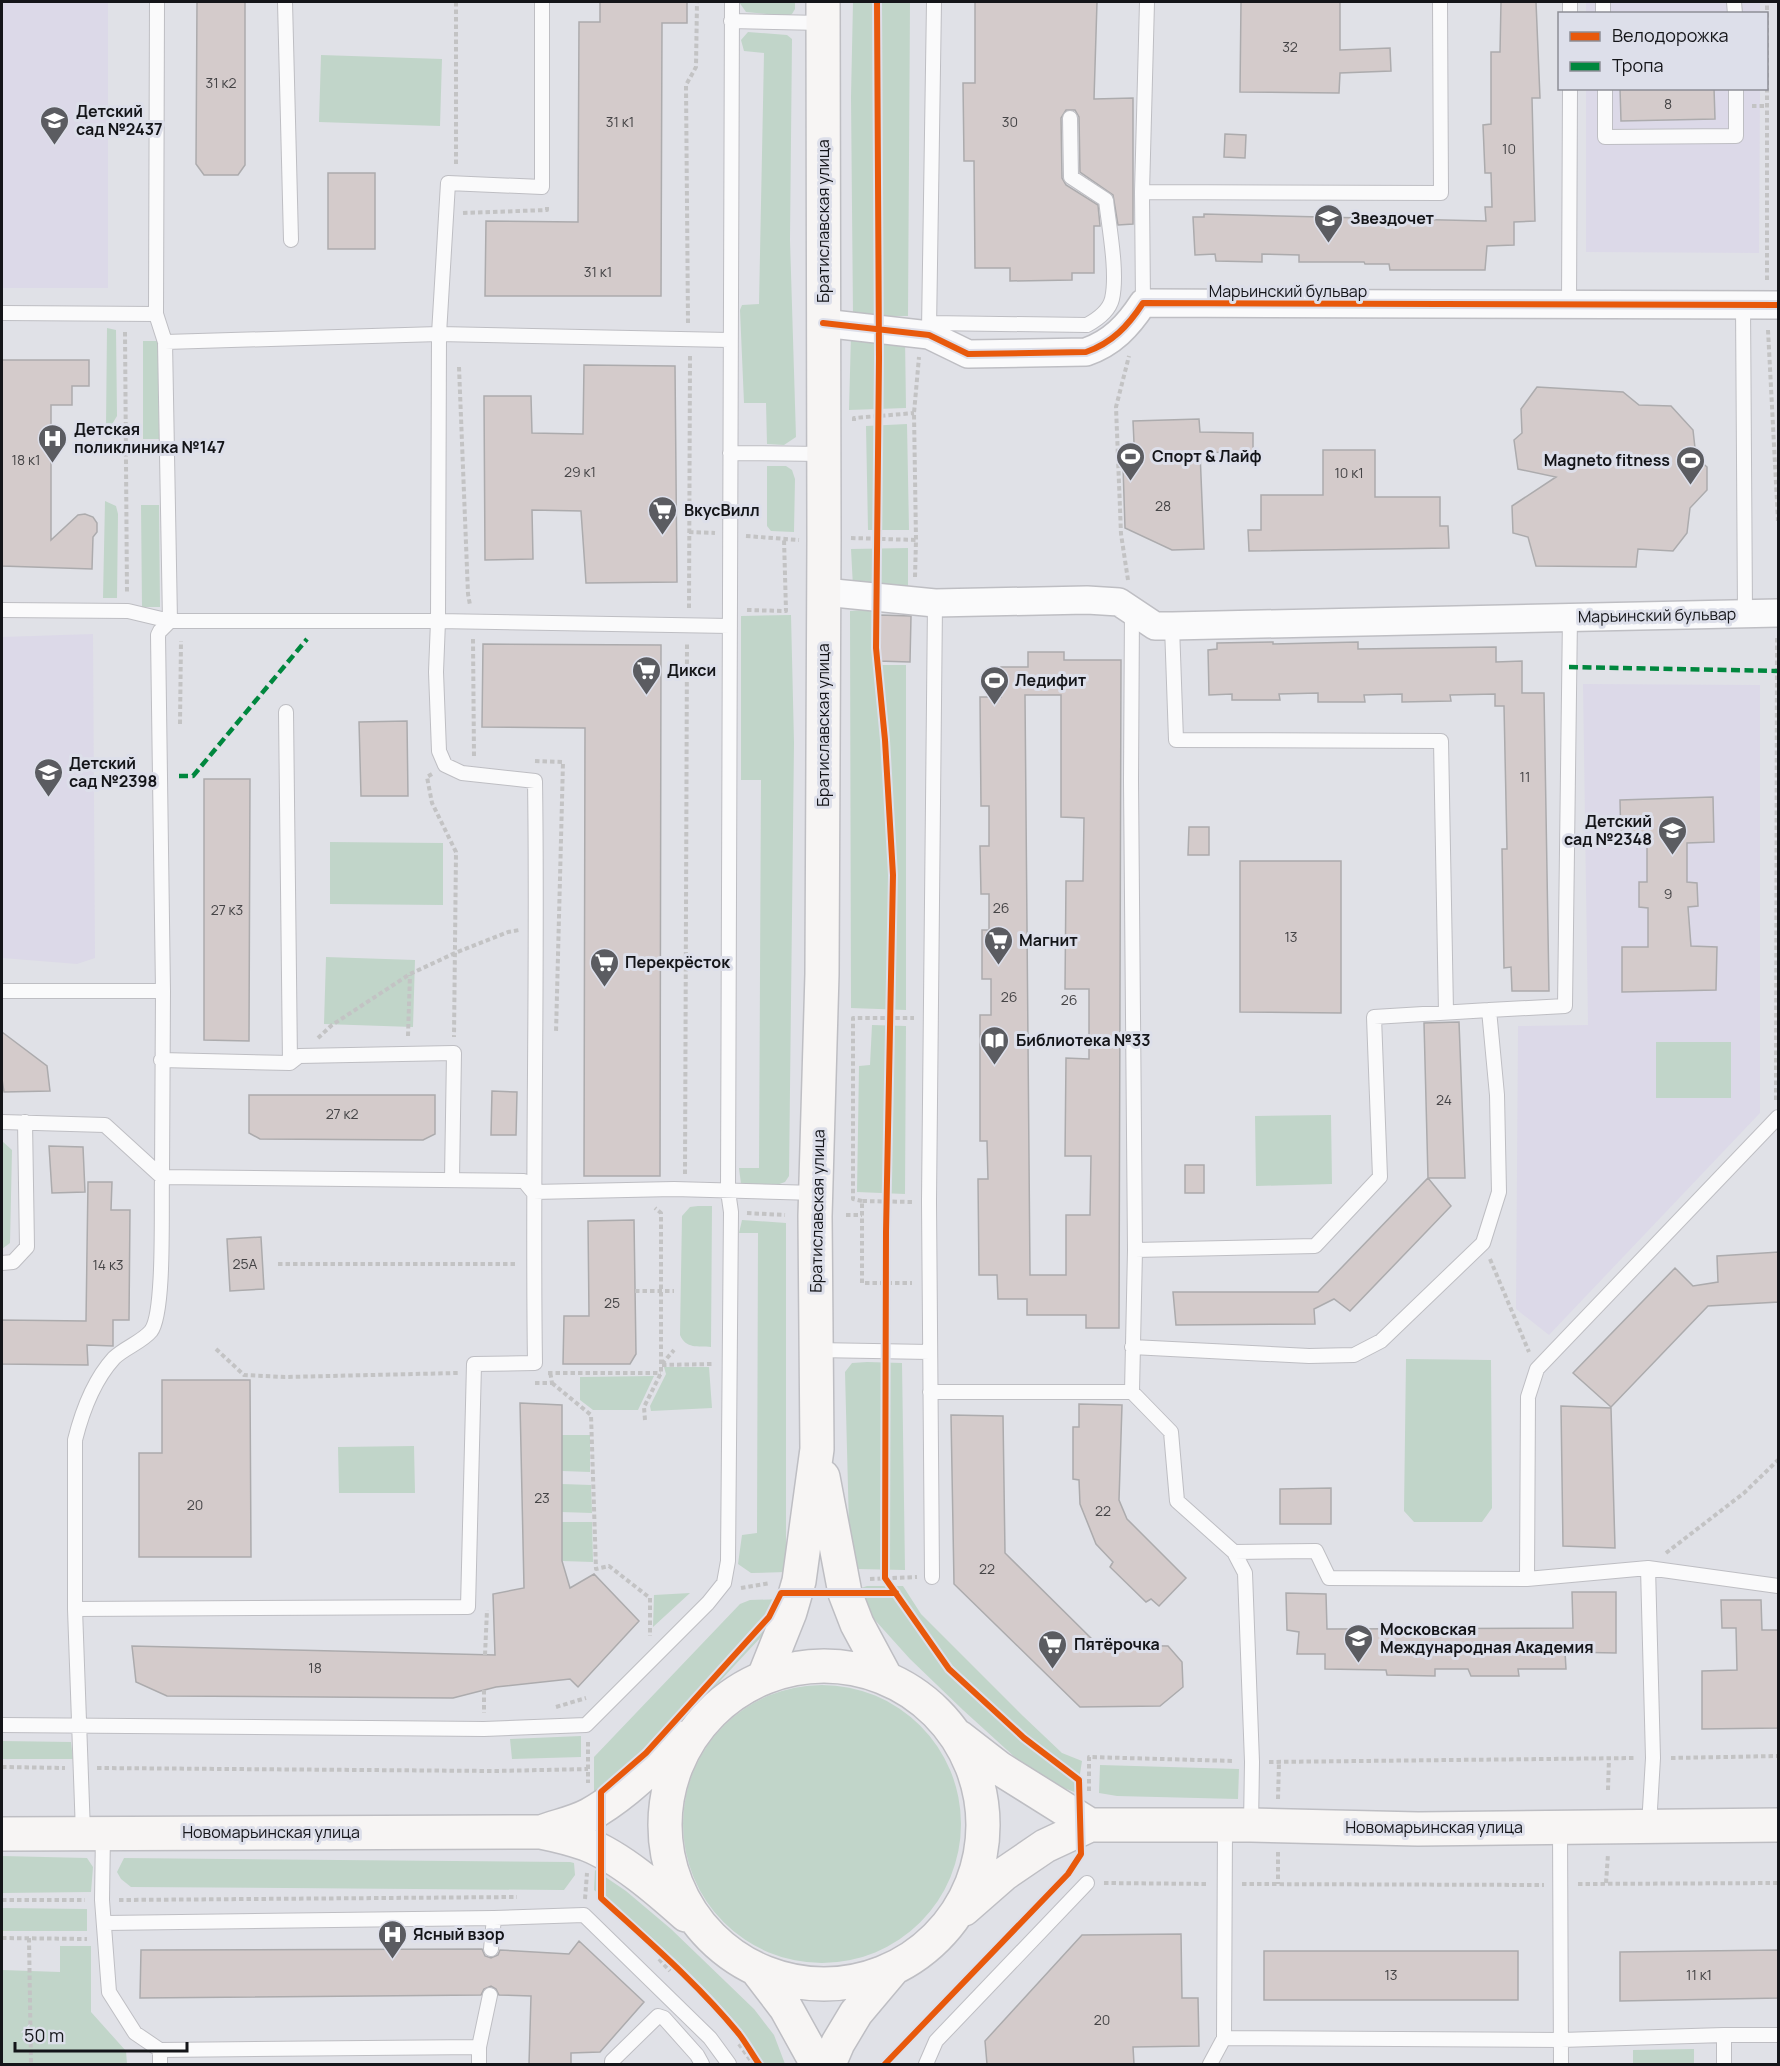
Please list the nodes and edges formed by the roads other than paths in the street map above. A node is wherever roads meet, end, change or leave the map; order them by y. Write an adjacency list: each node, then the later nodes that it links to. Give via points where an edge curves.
1 (157, 2): 20 (lane)
2 (285, 2): 15 (lane)
3 (542, 2): 23 (lane, via 542,187 448,183)
4 (732, 2): 9 (lane)
5 (934, 2): 22 (lane)
6 (1146, 2): 14 (lane)
7 (1440, 2): 14 (lane, via 1441,193)
8 (823, 12): 9 (lane); 21 (main road, Братиславская улица)
9 (731, 21): 24 (lane)
10 (1570, 90): 18 (lane)
11 (1605, 90): 12 (lane, via 1605,137 1737,136)
12 (1736, 90)
13 (1070, 118): 22 (lane, via 1071,177 1106,200 1112,300 1099,319 1087,325)
14 (1142, 192): 16 (lane)
15 (291, 240)
16 (1143, 303): 18 (street, Марьинский бульвар); 22 (street, via 1131,322 1115,336 1086,352 968,354)
17 (1763, 305): 18 (street, Марьинский бульвар); 32 (lane)
18 (1569, 306)
19 (2, 313): 20 (lane)
20 (156, 314): 25 (lane)
21 (823, 323): 22 (street); 27 (main road, Братиславская улица)
22 (929, 329)
23 (439, 334): 24 (lane); 25 (lane); 36 (lane)
24 (729, 340): 26 (lane)
25 (165, 342): 35 (lane)
26 (730, 453): 27 (lane); 37 (lane)
27 (823, 454): 28 (main road, Братиславская улица)
28 (824, 592): 29 (street, Марьинский бульвар); 53 (main road, Братиславская улица, via 822,974)
29 (925, 602): 30 (street, Марьинский бульвар, via 1086,600 1119,602); 58 (lane, via 931,1018)
30 (1132, 609): 38 (street, Марьинский бульвар, via 1155,626); 54 (lane)
31 (2, 610): 35 (lane, via 128,611)
32 (1745, 613): 33 (street, Марьинский бульвар); 34 (street, Марьинский бульвар)
33 (1777, 613)
34 (1570, 616): 38 (street, Марьинский бульвар); 42 (lane, via 1565,1006)
35 (170, 621): 36 (lane); 41 (lane, via 158,635)
36 (438, 621): 37 (lane); 52 (lane, via 439,751 445,765 462,773 535,782)
37 (730, 626): 51 (lane)
38 (1172, 626): 43 (lane, via 1176,741 1441,741)
39 (286, 712): 45 (lane)
40 (2, 991): 41 (lane)
41 (163, 991): 44 (lane)
42 (1489, 1011): 43 (lane); 56 (lane, via 1497,1095 1499,1192 1483,1243 1381,1341 1354,1355)
43 (1446, 1012): 54 (lane, via 1374,1017 1380,1176 1315,1246)
44 (161, 1060): 45 (lane); 49 (lane)
45 (295, 1060): 50 (lane, via 454,1053)
46 (1777, 1118): 65 (lane, via 1536,1369 1528,1397)
47 (2, 1122): 48 (lane)
48 (25, 1122): 49 (lane, via 105,1125); 55 (lane, via 27,1247 13,1262)
49 (162, 1177): 50 (lane); 67 (lane, via 160,1300 152,1330 114,1358 81,1414 75,1440)
50 (452, 1179): 52 (lane, via 524,1180)
51 (728, 1191): 52 (lane); 53 (lane); 72 (lane, via 728,1561 724,1583 586,1725 484,1729)
52 (533, 1192): 67 (lane, via 535,1363 474,1364 468,1607)
53 (816, 1193): 57 (main road, Братиславская улица)
54 (1135, 1250): 56 (lane)
55 (2, 1263)
56 (1132, 1347): 60 (lane)
57 (816, 1350): 58 (lane); 61 (main road, Братиславская улица)
58 (930, 1352): 59 (lane)
59 (930, 1392): 60 (lane); 64 (lane)
60 (1132, 1392): 62 (lane, via 1171,1432 1177,1501)
61 (817, 1449): 68 (main road, Братиславская улица, via 796,1593); 69 (main road, Братиславская улица, via 845,1593)
62 (1234, 1552): 65 (lane, via 1316,1551 1329,1578); 75 (lane, via 1245,1573 1251,1762)
63 (1648, 1568): 65 (lane); 66 (lane); 78 (lane, via 1653,1758)
64 (932, 1577)
65 (1527, 1579)
66 (1779, 1586)
67 (75, 1610): 72 (lane)
68 (764, 1677): 69 (main road, via 794,1668 825,1665); 70 (main road, via 729,1696)
69 (886, 1678): 73 (main road, via 925,1701)
70 (700, 1723): 79 (main road, Новомарьинская улица, via 629,1788 601,1808 575,1822); 86 (main road, via 680,1755 667,1792 664,1830 677,1886 685,1904)
71 (2, 1725): 72 (lane)
72 (78, 1726): 80 (lane, via 80,1768)
73 (955, 1734): 74 (main road, via 999,1768); 84 (main road, via 971,1763 981,1794 984,1827 980,1859 970,1890)
74 (1090, 1825): 75 (main road, Новомарьинская улица); 84 (main road, Новомарьинская улица, via 1045,1846 1004,1874)
75 (1238, 1825): 77 (main road, Новомарьинская улица, via 1419,1829); 93 (lane, via 1224,1884)
76 (1779, 1825): 78 (main road, Новомарьинская улица)
77 (1560, 1826): 78 (main road, Новомарьинская улица); 94 (lane)
78 (1649, 1826)
79 (541, 1832): 80 (main road, Новомарьинская улица); 86 (main road, Новомарьинская улица, via 588,1845 617,1861)
80 (93, 1833): 81 (main road, Новомарьинская улица); 85 (lane)
81 (2, 1834)
82 (1087, 1883): 104 (lane, via 936,2041)
83 (494, 1918): 85 (lane); 87 (lane); 101 (lane, via 584,1914 710,2038)
84 (954, 1919): 88 (main road, via 923,1950)
85 (105, 1923): 96 (lane, via 109,1992 135,2032)
86 (708, 1934): 89 (main road)
87 (491, 1949)
88 (893, 1969): 89 (main road, via 839,1984 802,1983); 103 (main road, via 856,2013)
89 (757, 1970): 102 (main road, via 786,2008)
90 (490, 1995): 95 (lane)
91 (1724, 2035): 92 (lane); 94 (lane); 107 (lane)
92 (1779, 2036)
93 (1224, 2038): 94 (lane); 105 (lane)
94 (1561, 2040): 106 (lane)
95 (479, 2047): 96 (lane); 98 (lane)
96 (160, 2050): 97 (lane)
97 (160, 2064)
98 (479, 2064)
99 (612, 2064): 100 (lane, via 658,2016 671,2025)
100 (702, 2064)
101 (729, 2064)
102 (818, 2064)
103 (829, 2064)
104 (926, 2064)
105 (1210, 2064)
106 (1561, 2064)
107 (1724, 2064)

